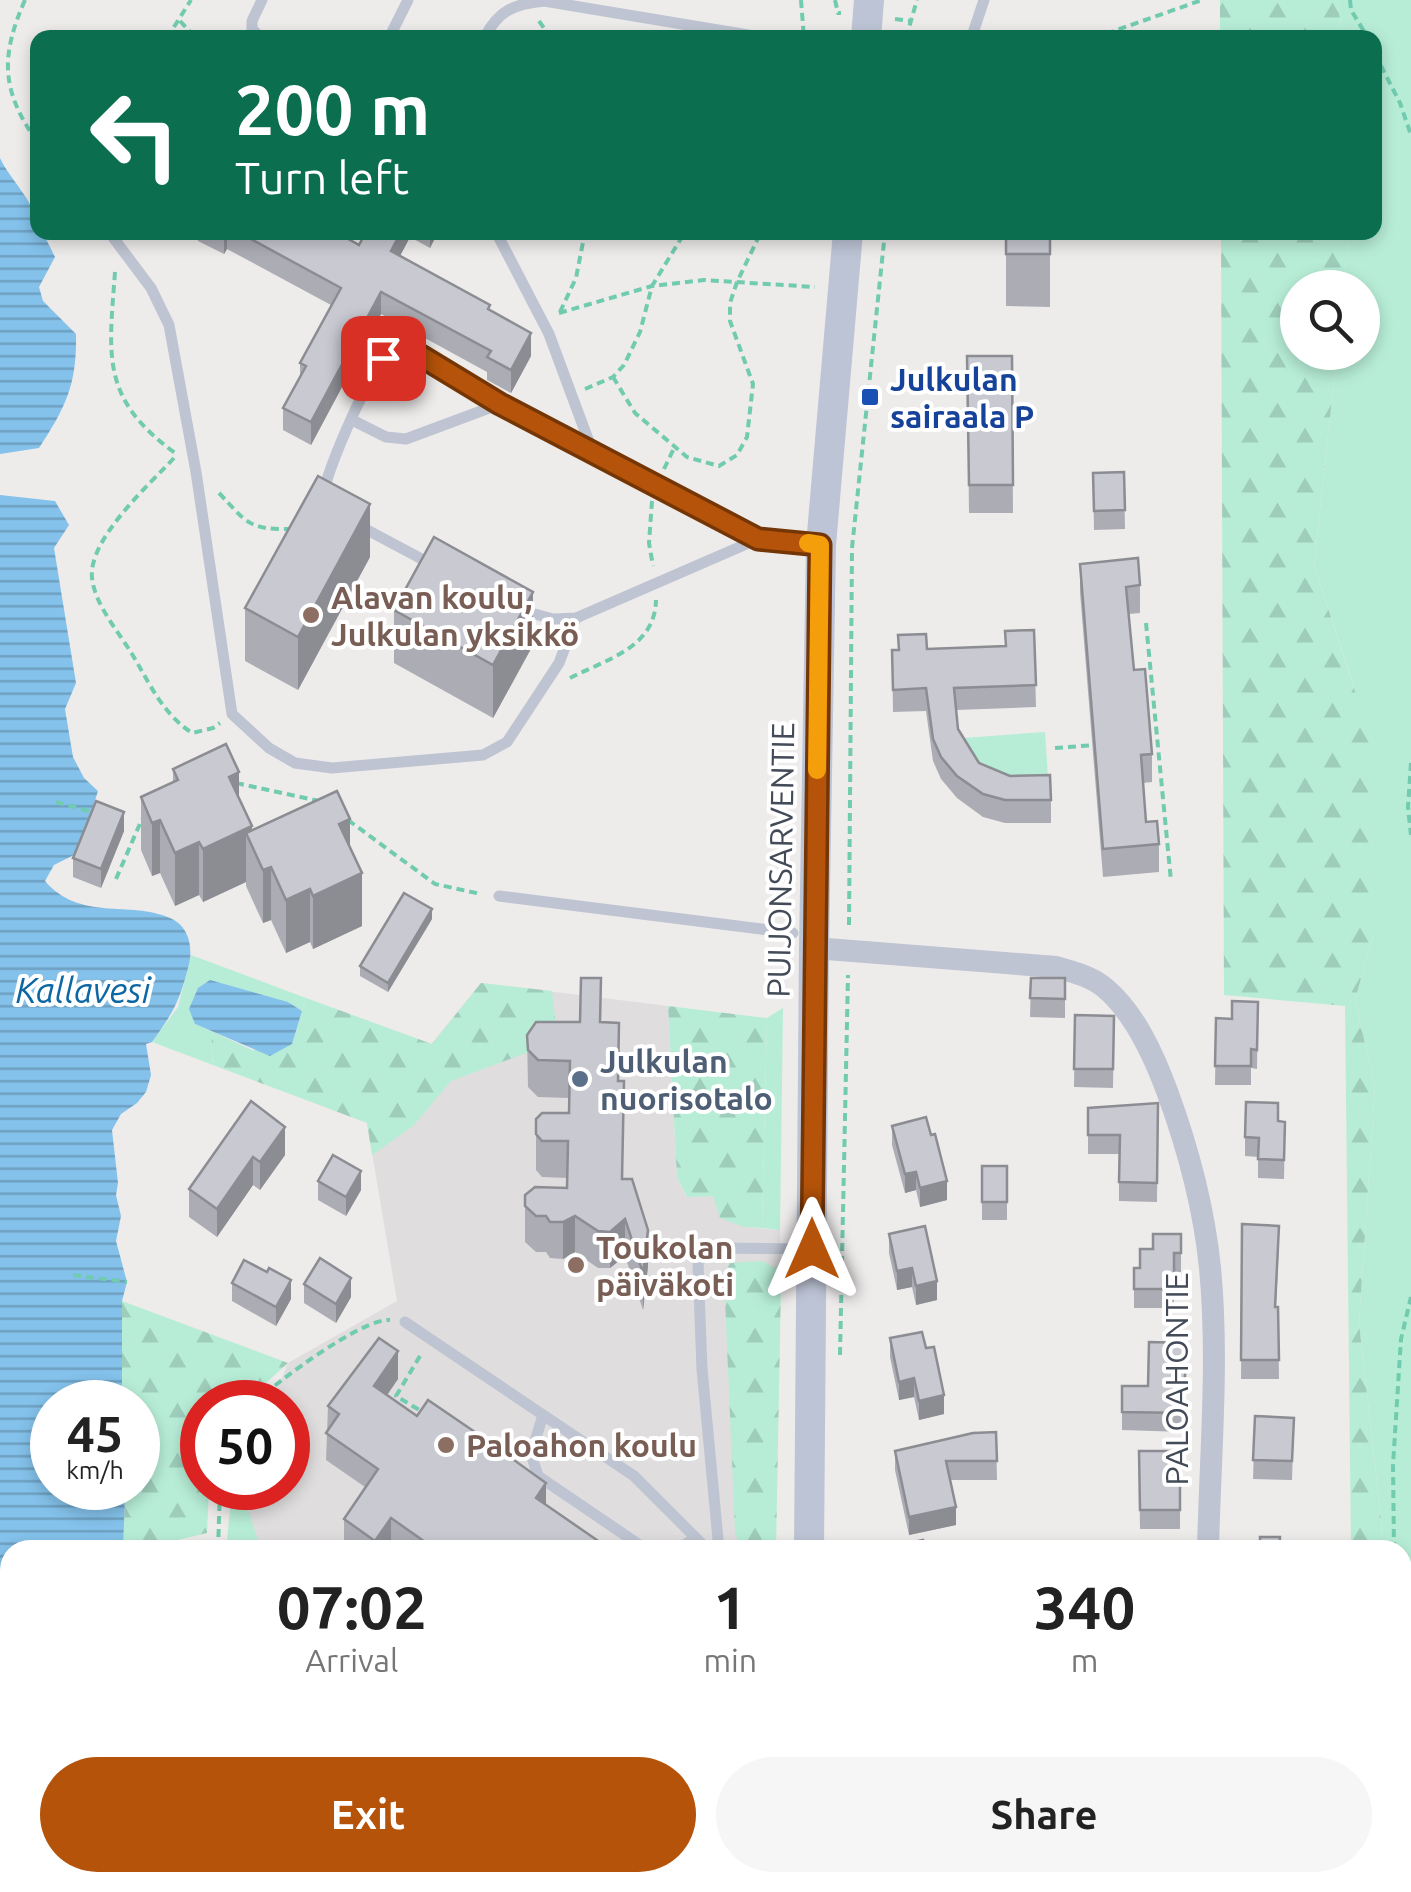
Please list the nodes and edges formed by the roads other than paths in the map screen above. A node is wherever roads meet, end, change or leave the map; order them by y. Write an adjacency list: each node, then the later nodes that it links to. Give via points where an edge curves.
1 (262, 0): 6 (lane)
2 (408, 0): 7 (lane)
3 (870, 0): 10 (main road)
4 (984, 0): 11 (lane)
5 (512, 2): 8 (lane); 9 (lane)
6 (253, 30)
7 (393, 30)
8 (489, 30)
9 (720, 30)
10 (867, 30)
11 (975, 30)
12 (115, 240): 24 (lane, via 169,325 232,714 268,748 295,763 332,768 483,755 506,742 559,663)
13 (500, 240): 17 (lane, via 549,334)
14 (847, 240): 21 (main road, PUIJONSARVENTIE)
15 (500, 404): 16 (lane, via 406,439 386,438); 16 (lane, via 411,350 400,350 383,358); 17 (lane)
16 (352, 420): 18 (lane, via 324,478)
17 (592, 450): 20 (lane)
18 (332, 512)
19 (349, 520): 22 (lane)
20 (758, 539): 21 (lane); 24 (lane)
21 (820, 545): 26 (main road, PUIJONSARVENTIE)
22 (445, 572)
23 (510, 607): 24 (lane)
24 (576, 618)
25 (498, 896): 26 (lane)
26 (803, 940): 27 (main road, PUIJONSARVENTIE); 35 (street, PALOAHONTIE, via 849,952 1056,967 1105,988 1139,1031 1178,1120 1210,1267)
27 (812, 1249): 33 (lane, via 714,1248 698,1264); 34 (main road, PUIJONSARVENTIE)
28 (405, 1322): 29 (lane)
29 (543, 1415): 30 (lane, via 634,1476); 31 (lane, via 531,1454 538,1476)
30 (696, 1538): 32 (lane)
31 (633, 1540)
32 (692, 1540)
33 (718, 1540)
34 (810, 1540)
35 (1208, 1540)

